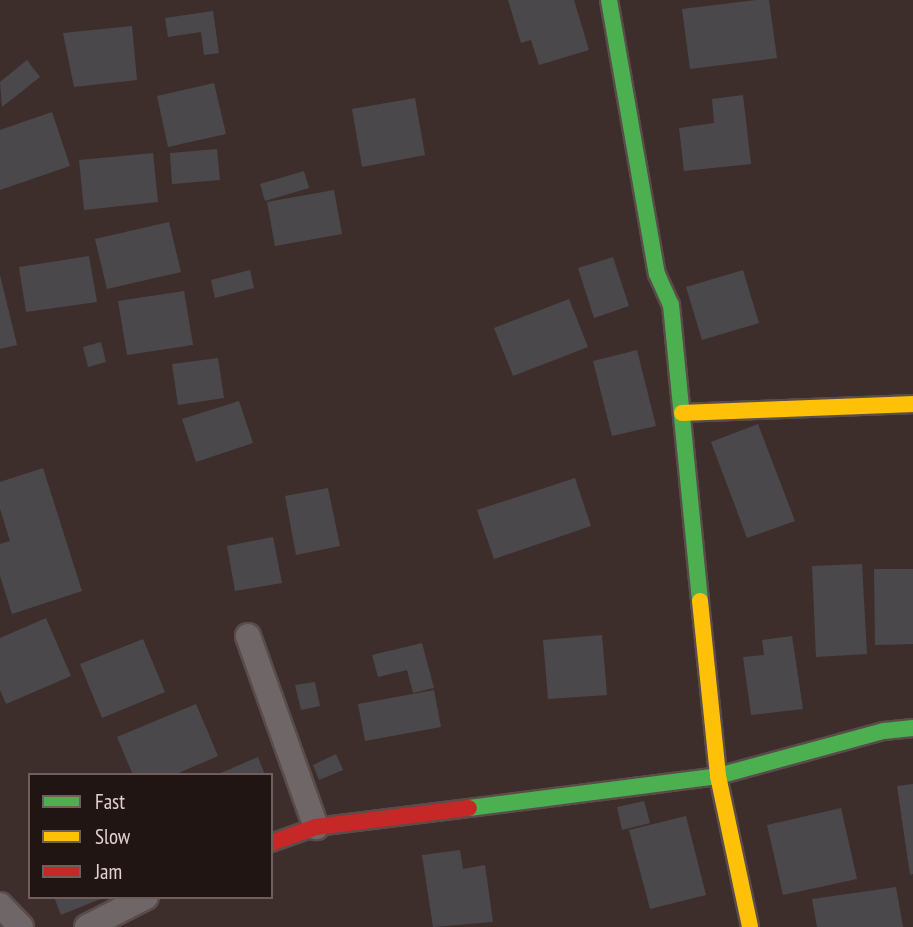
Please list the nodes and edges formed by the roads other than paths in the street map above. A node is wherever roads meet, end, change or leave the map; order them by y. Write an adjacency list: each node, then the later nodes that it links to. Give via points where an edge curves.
1 (609, 0): 3 (street, via 657,274 671,305)
2 (913, 404): 3 (street)
3 (682, 413): 6 (street)
4 (248, 636): 7 (street)
5 (913, 727): 6 (street)
6 (718, 776): 7 (street); 13 (street)
7 (316, 827): 8 (street)
8 (273, 842)
9 (142, 899): 12 (street)
10 (0, 905): 11 (street)
11 (21, 927)
12 (87, 927)
13 (750, 927)

